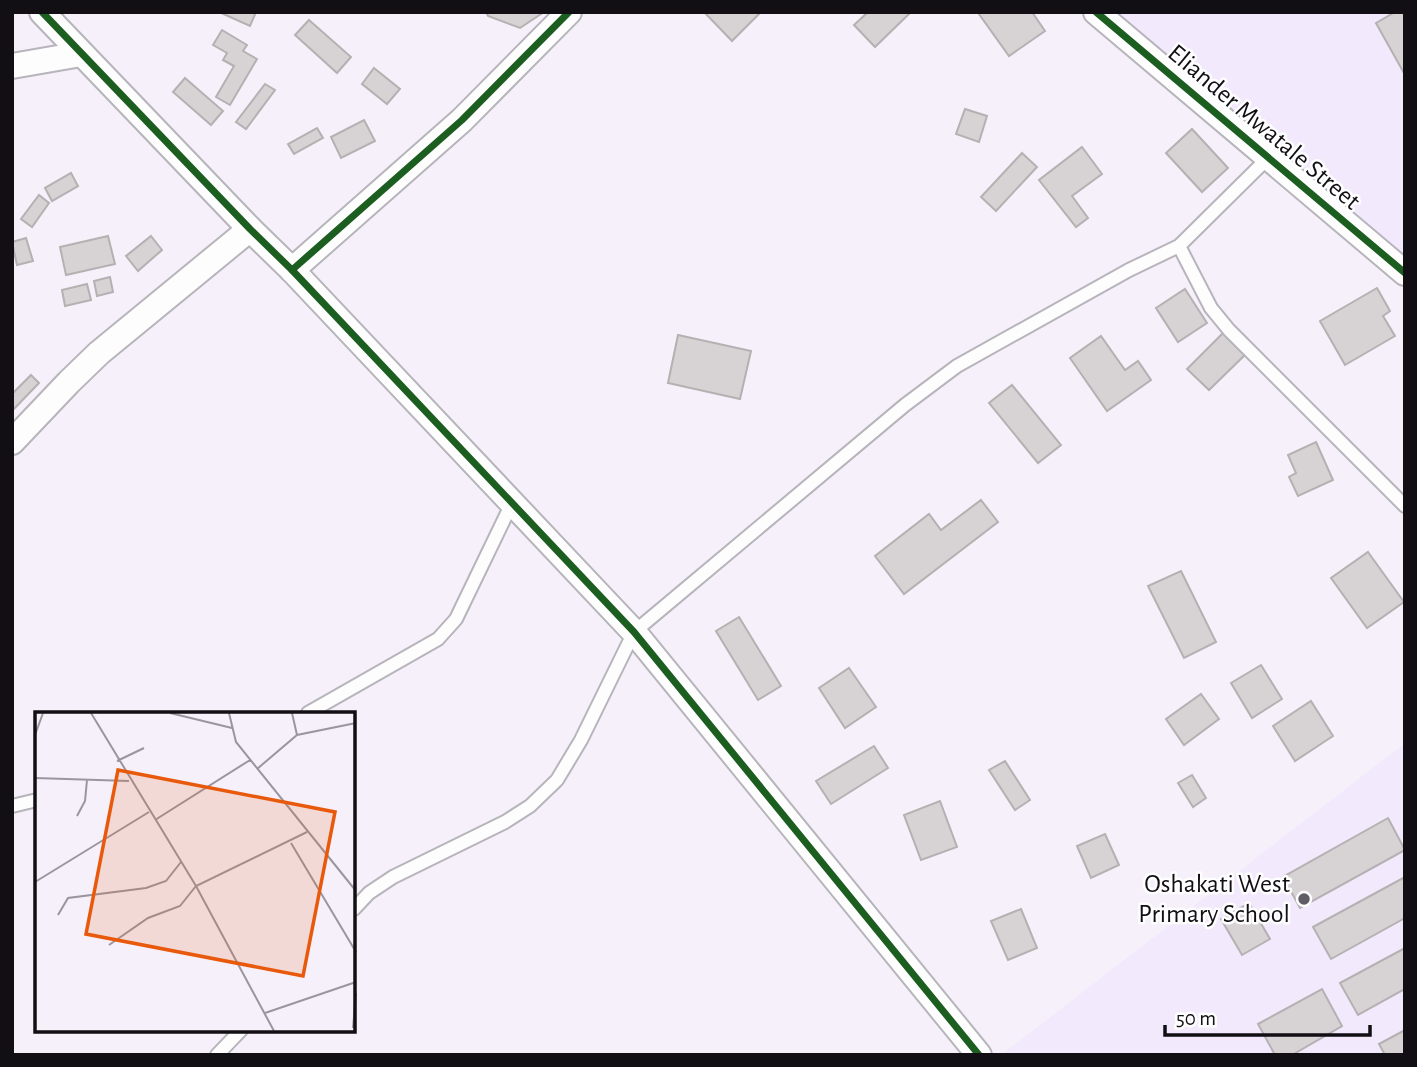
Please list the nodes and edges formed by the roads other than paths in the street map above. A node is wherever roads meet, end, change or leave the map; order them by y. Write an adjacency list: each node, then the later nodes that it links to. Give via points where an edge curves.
1 (43, 12): 4 (street)
2 (569, 12): 9 (street, via 462,120)
3 (1097, 12): 6 (street, Eliander Mwatale Street)
4 (81, 54): 5 (street); 7 (street)
5 (12, 66)
6 (1268, 158): 8 (lane); 10 (street, Eliander Mwatale Street)
7 (250, 229): 9 (street); 11 (street, via 99,354)
8 (1179, 246): 13 (lane, via 1211,307 1229,330); 14 (lane, via 957,366)
9 (292, 270): 12 (street)
10 (1405, 272)
11 (12, 442)
12 (512, 503): 14 (street); 15 (lane, via 456,618 438,639)
13 (1405, 506)
14 (634, 632): 18 (lane, via 558,780 505,822 393,877); 21 (street)
15 (310, 712)
16 (35, 800): 17 (lane)
17 (12, 806)
18 (355, 908)
19 (239, 1032): 20 (lane)
20 (217, 1055)
21 (979, 1055)

